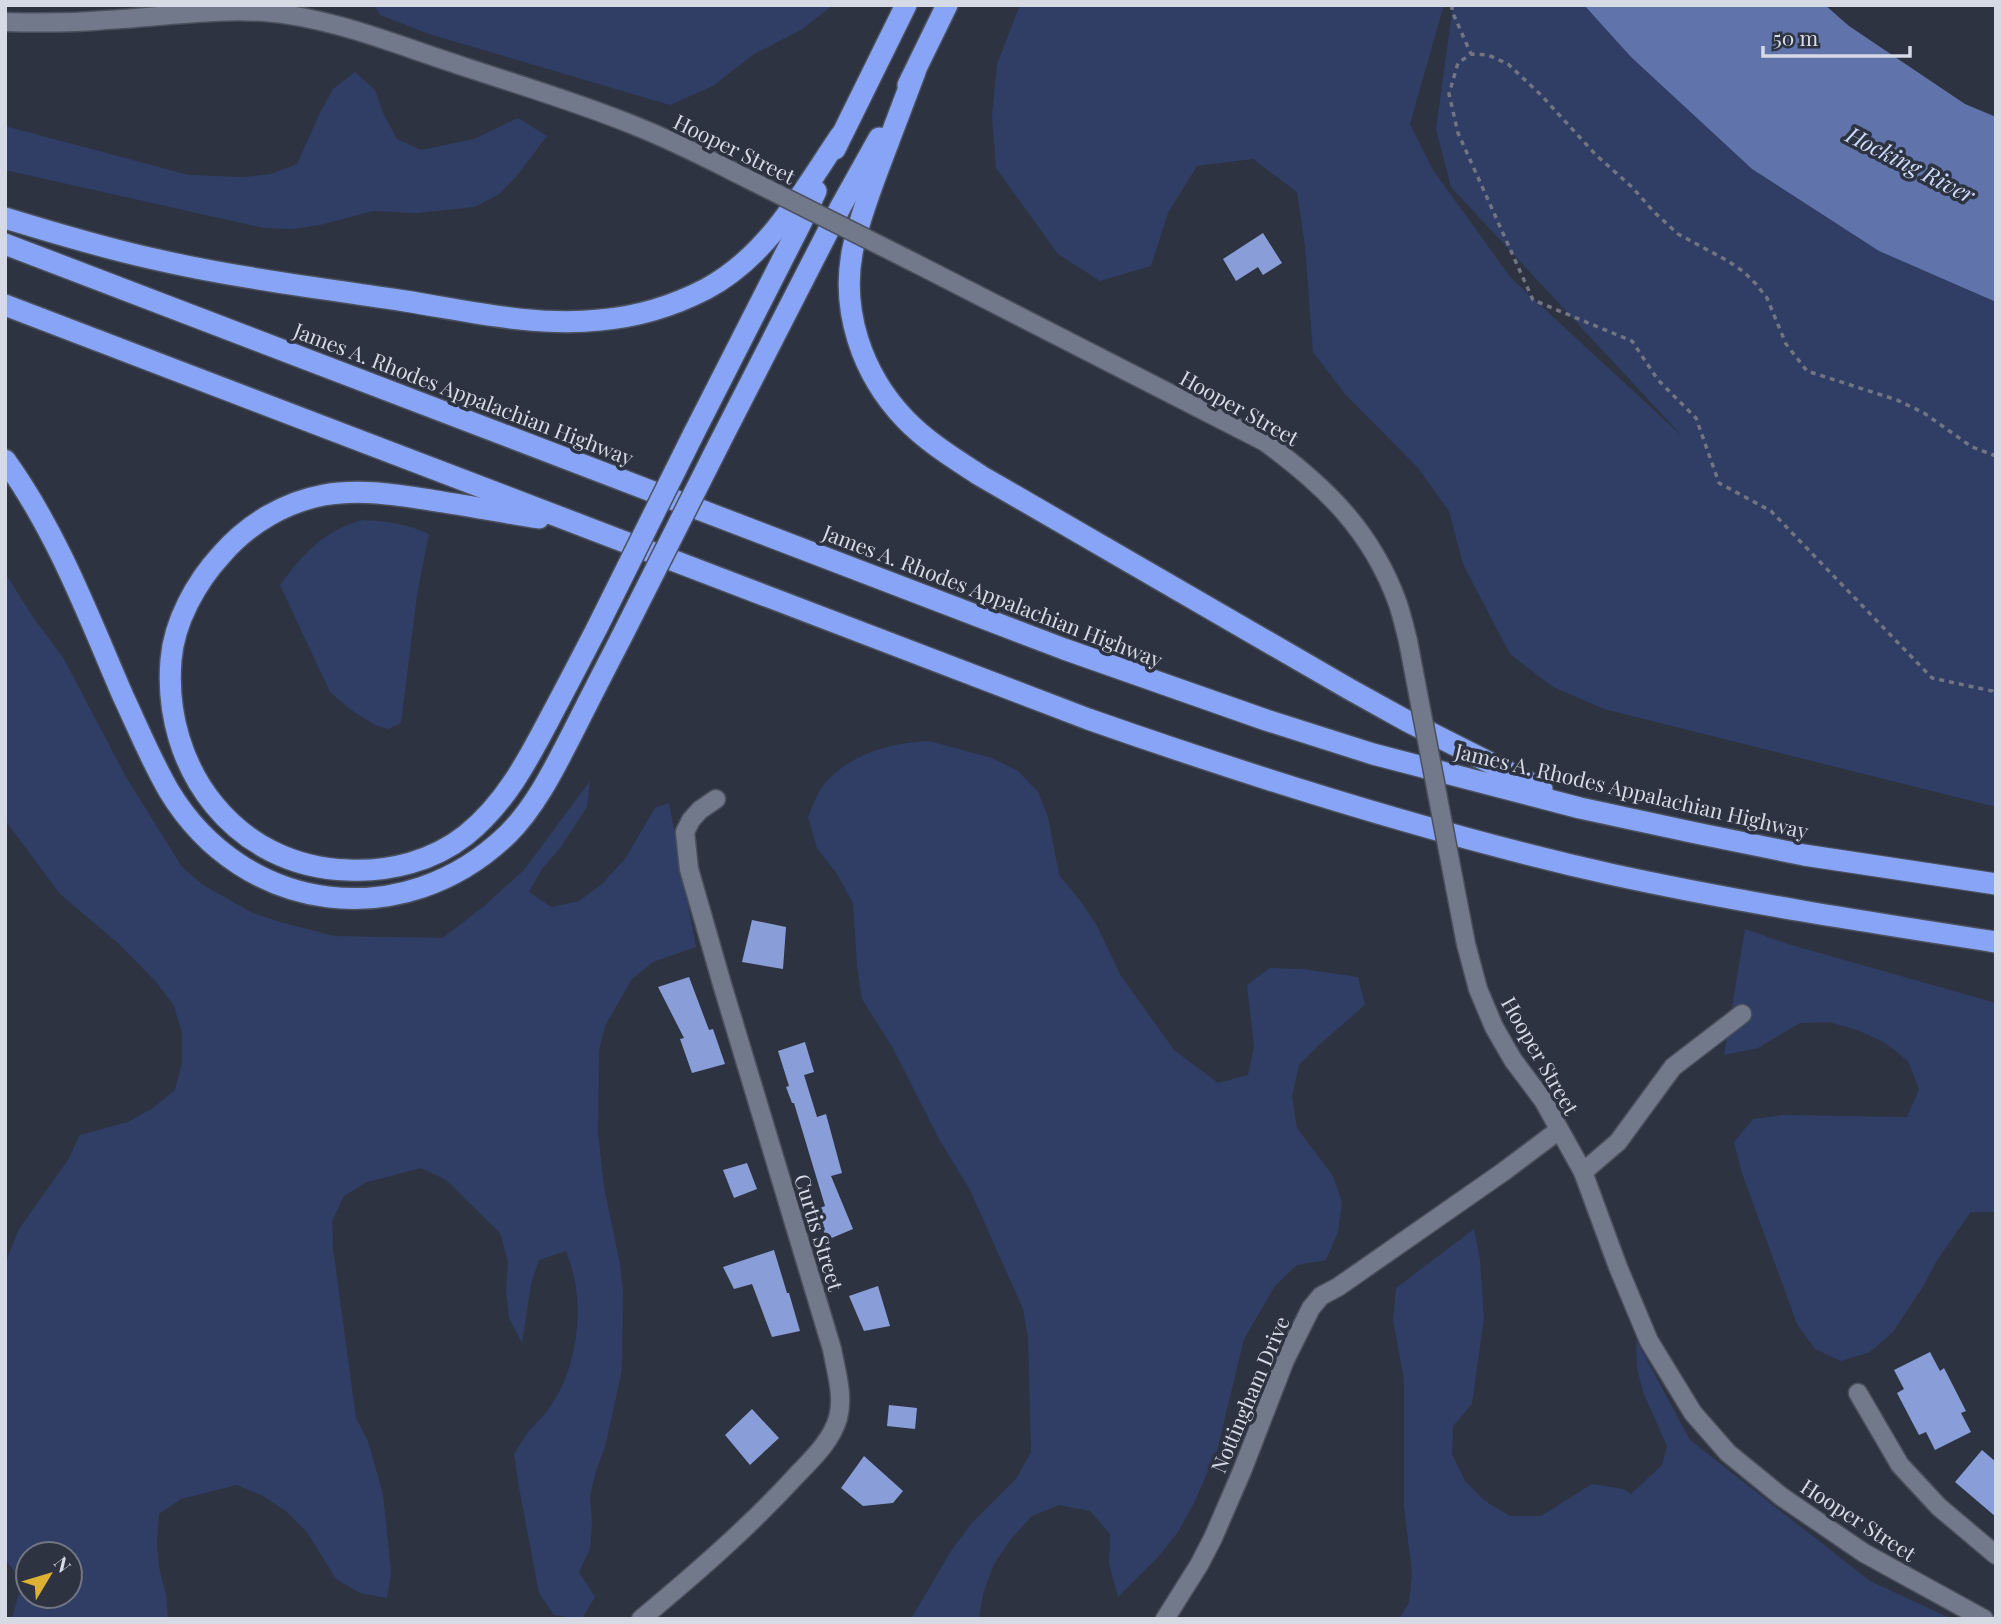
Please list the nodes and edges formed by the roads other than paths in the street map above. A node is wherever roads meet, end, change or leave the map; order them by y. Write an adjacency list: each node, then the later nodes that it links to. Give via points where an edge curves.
1 (906, 5): 5 (highway)
2 (947, 5): 4 (highway)
3 (5, 22): 16 (street, Hooper Street, bridge, via 244,11 319,21 398,44 587,108 687,148 1265,442 1331,495 1359,530 1398,604 1478,989 1494,1027)
4 (915, 72): 9 (highway, bridge, via 841,206 554,768 510,832 481,858 446,879 371,899 296,891 258,876 228,857 195,827 147,749 63,559); 12 (highway, via 861,217 849,287 854,328 866,364 906,420 982,476 1276,648 1407,721)
5 (841, 135): 6 (highway, via 780,226 738,267 678,302 599,321 518,318 212,271); 10 (highway, bridge, via 597,628 531,754 490,813 435,854 371,871 336,870 304,864 245,835 217,809 194,778 179,741 171,699 171,659 178,628 192,594 211,566 260,520 289,505 358,491)
6 (5, 219)
7 (5, 244): 12 (highway, James A. Rhodes Appalachian Highway, via 1077,654 1373,754)
8 (5, 305): 10 (highway)
9 (5, 460)
10 (585, 526): 14 (highway, via 1088,719 1385,816 1623,876)
11 (716, 799): 20 (street, Curtis Street, via 699,810 685,832 690,869 832,1349 840,1392 838,1419 820,1451 757,1518)
12 (1580, 808): 13 (highway, James A. Rhodes Appalachian Highway, via 1804,855)
13 (1996, 884)
14 (1996, 942)
15 (1742, 1014): 17 (street, via 1673,1067 1618,1142)
16 (1559, 1130): 17 (street, Hooper Street); 21 (street, Nottingham Drive, via 1321,1296 1311,1308 1285,1360 1213,1538)
17 (1583, 1172): 22 (street, Hooper Street, via 1649,1341 1709,1433 1782,1497 1864,1553)
18 (1858, 1393): 19 (street, via 1900,1465 1939,1507)
19 (1996, 1555)
20 (641, 1619)
21 (1165, 1619)
22 (1984, 1619)

